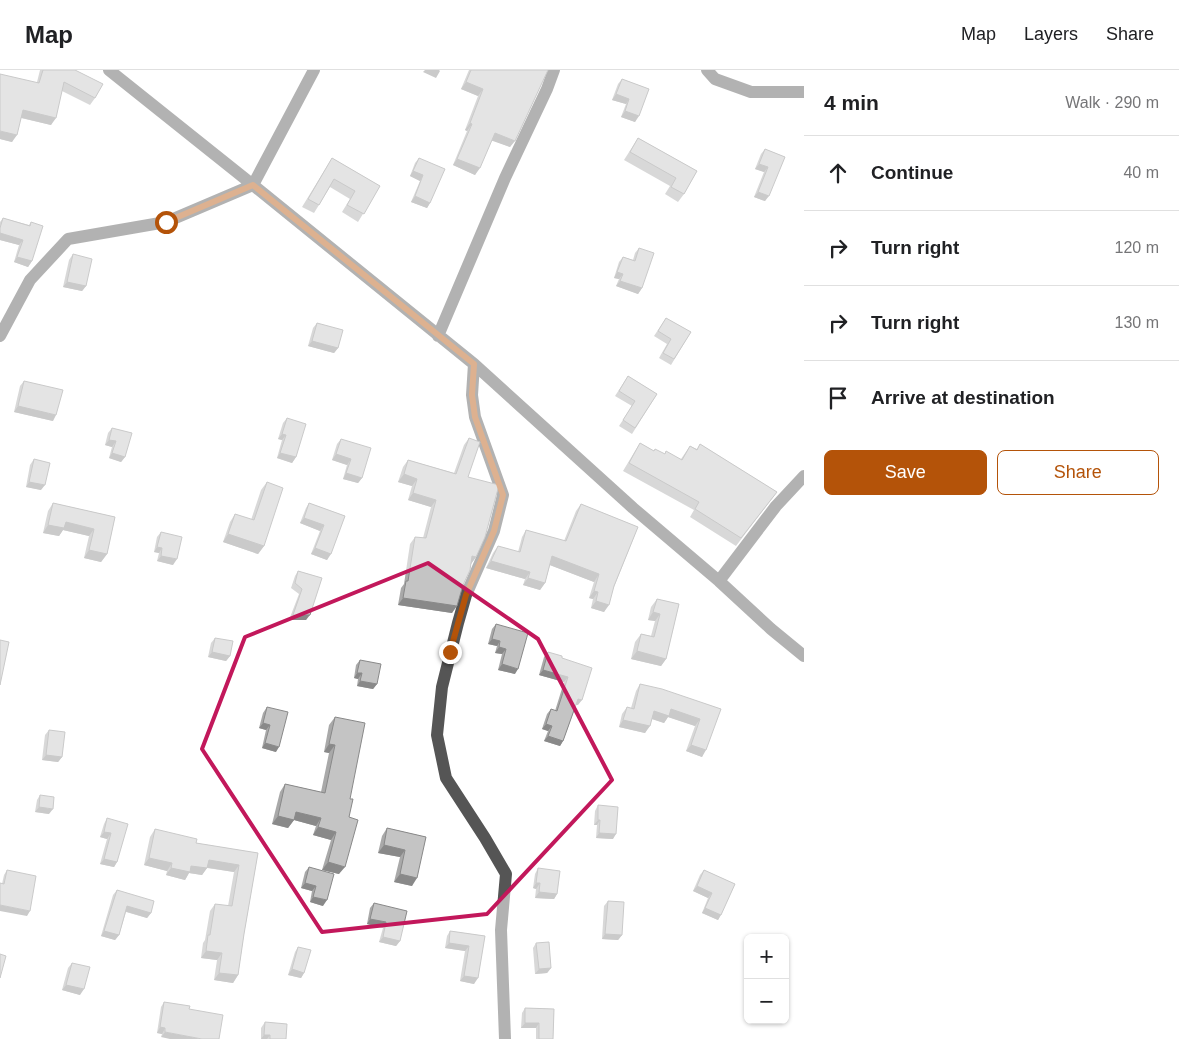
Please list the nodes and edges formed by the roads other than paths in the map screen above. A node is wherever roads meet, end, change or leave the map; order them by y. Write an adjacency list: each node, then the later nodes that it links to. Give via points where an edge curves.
1 (109, 70): 6 (street)
2 (314, 70): 6 (street)
3 (554, 70): 8 (street)
4 (708, 70): 5 (street, via 715,79 751,92)
5 (804, 92)
6 (253, 185): 7 (street, via 166,222 68,239 30,280); 8 (street)
7 (0, 336)
8 (438, 336): 9 (street)
9 (474, 364): 11 (street); 13 (street, via 472,395 475,417 503,495 494,531 466,595 458,624 442,687 437,735 446,778 506,874 502,930)
10 (804, 476): 11 (street, via 776,506)
11 (719, 581): 12 (street)
12 (804, 656)
13 (505, 1039)

